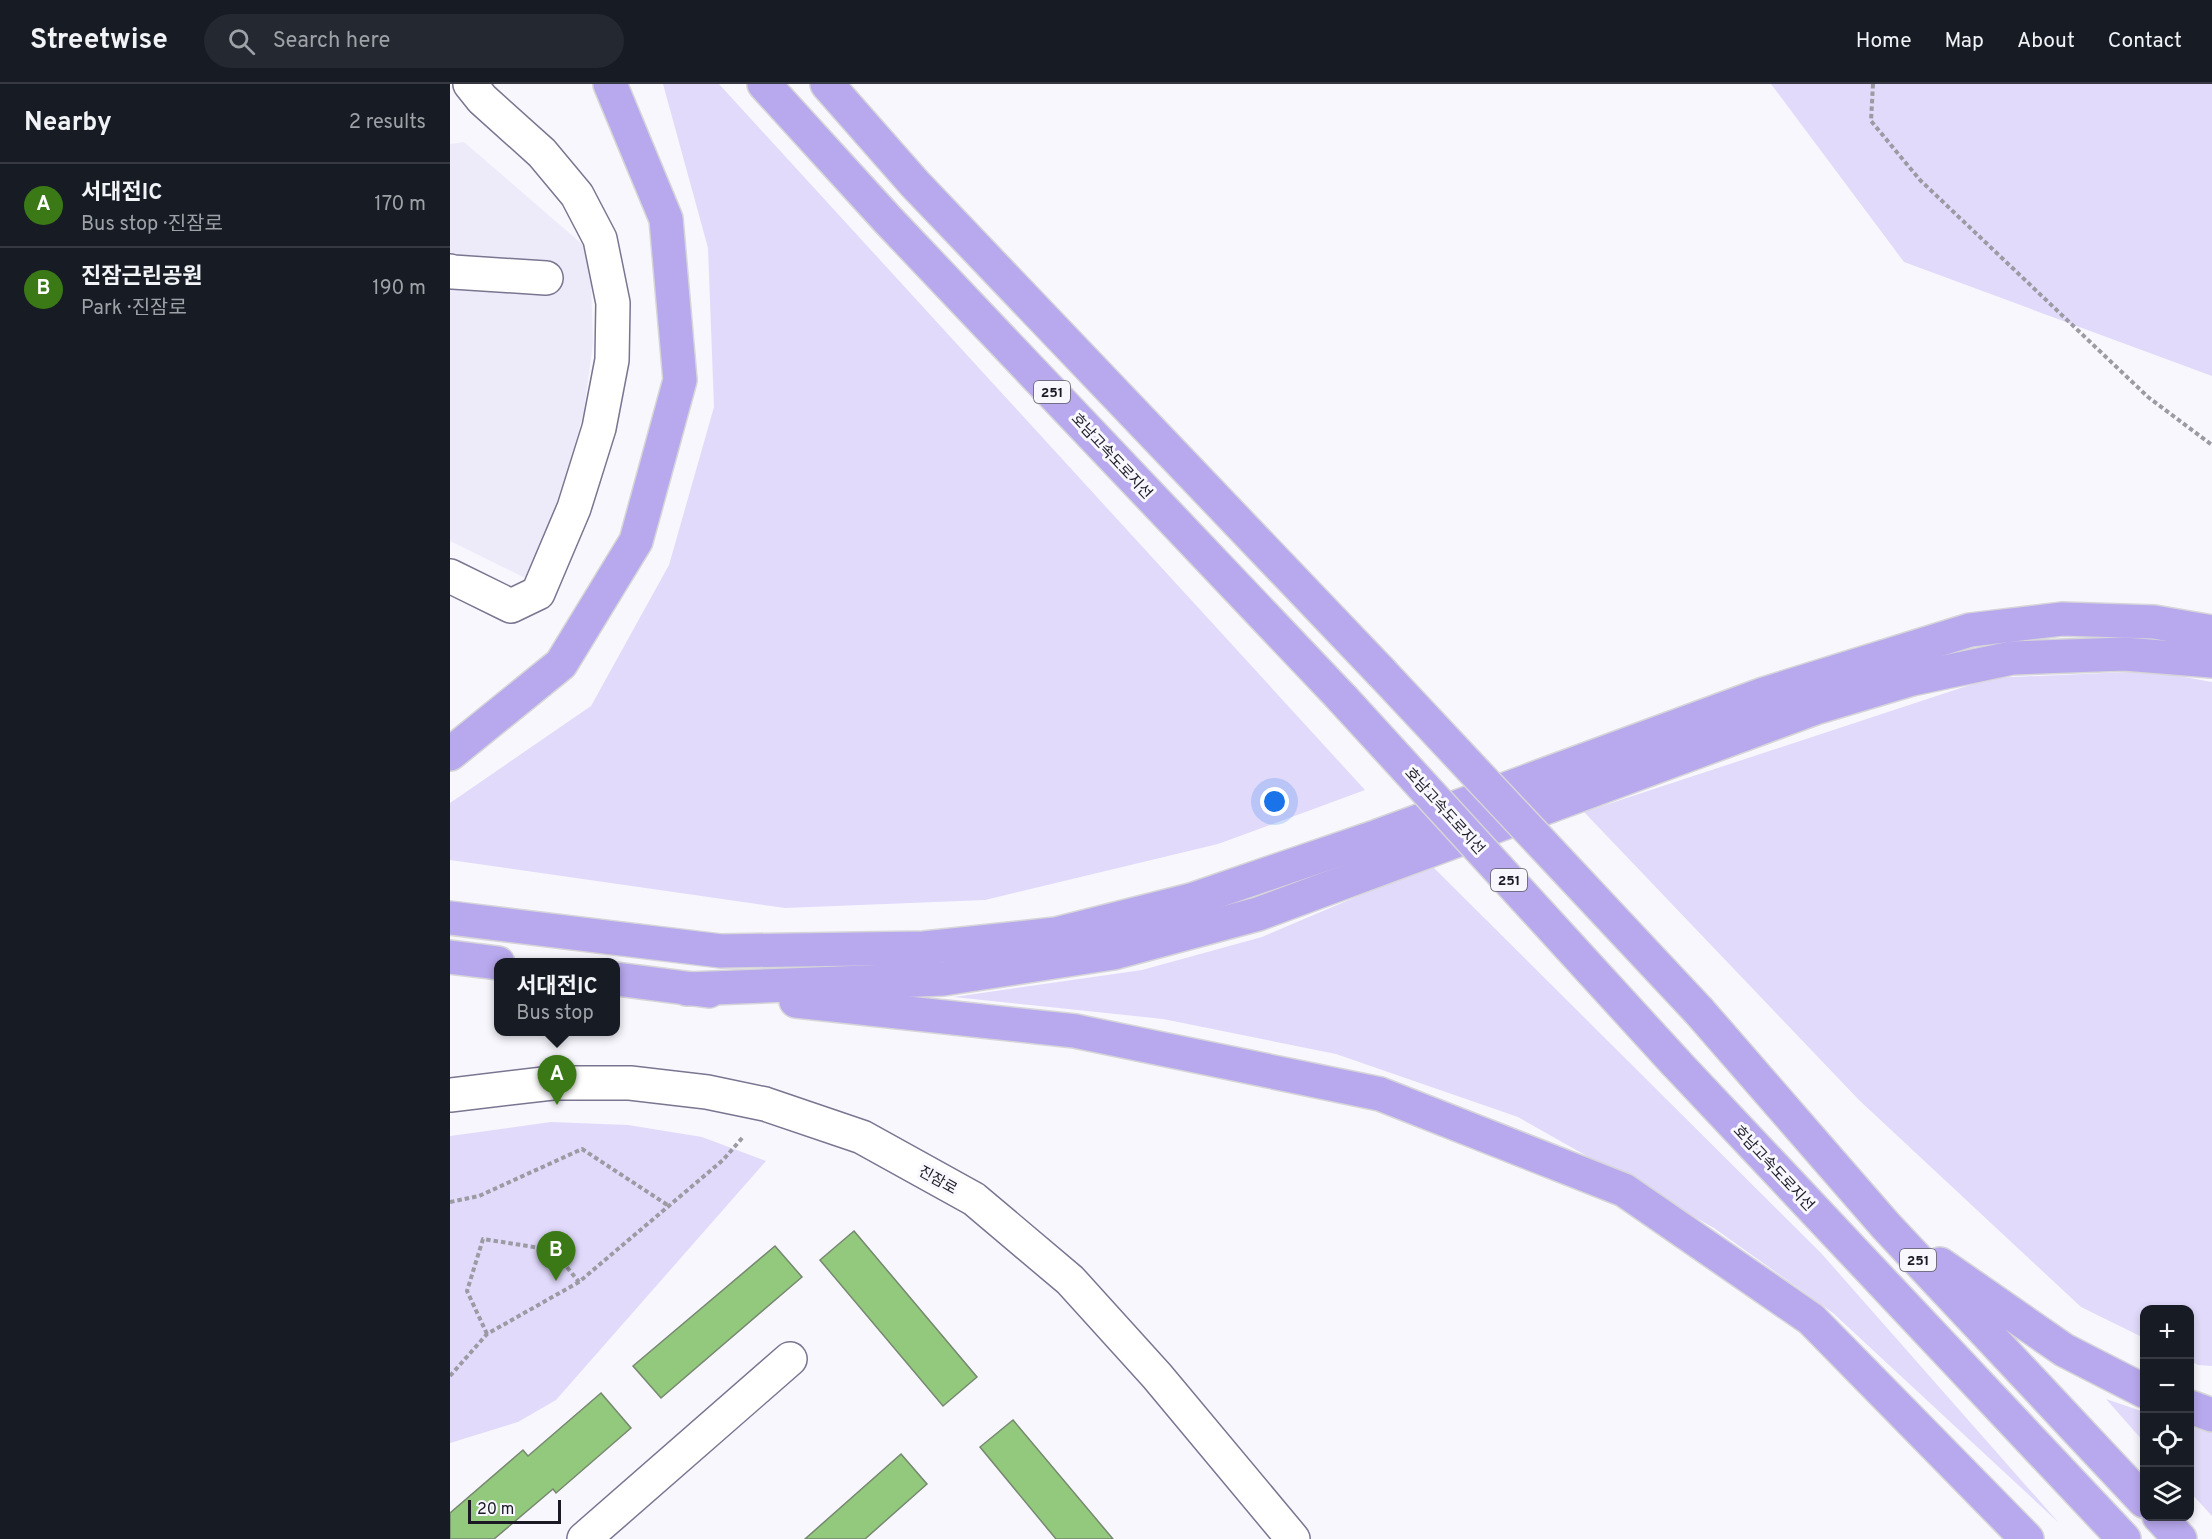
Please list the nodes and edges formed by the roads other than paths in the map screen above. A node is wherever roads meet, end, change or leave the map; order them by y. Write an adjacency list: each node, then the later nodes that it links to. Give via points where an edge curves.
1 (470, 84): 7 (street, via 542,153 577,195 600,239 614,303 612,360 599,429 574,508 537,592 511,606)
2 (610, 84): 10 (highway, via 666,219 680,380 636,541 567,655)
3 (764, 84): 27 (highway, 호남고속도로지선 / 251, bridge)
4 (827, 84): 17 (highway, 251, bridge, via 915,184 1699,1011)
5 (450, 270): 6 (street)
6 (546, 278)
7 (450, 576)
8 (2212, 632): 11 (highway, via 2154,622 2062,619 1970,630 1764,694 1378,836 1191,900 1056,934 924,948 721,951)
9 (2212, 661): 15 (highway, via 2124,654 2012,658 1912,679 1815,708 1258,914 1113,953 943,979)
10 (450, 754)
11 (450, 918)
12 (450, 957): 13 (highway)
13 (494, 962)
14 (620, 980): 15 (highway)
15 (687, 989): 26 (highway, via 1075,1031 1368,1092 1624,1190 1811,1319)
16 (450, 1095): 25 (street, 진잠로, via 552,1083 630,1083 765,1104 862,1137 974,1199 1070,1280 1158,1376)
17 (1886, 1226): 19 (highway, via 2064,1350); 22 (highway, 251)
18 (790, 1359): 24 (street)
19 (2140, 1388)
20 (2194, 1408): 21 (highway)
21 (2212, 1415)
22 (2140, 1496)
23 (2164, 1521): 28 (highway)
24 (584, 1539)
25 (1293, 1539)
26 (2027, 1539)
27 (2124, 1539)
28 (2180, 1539)

